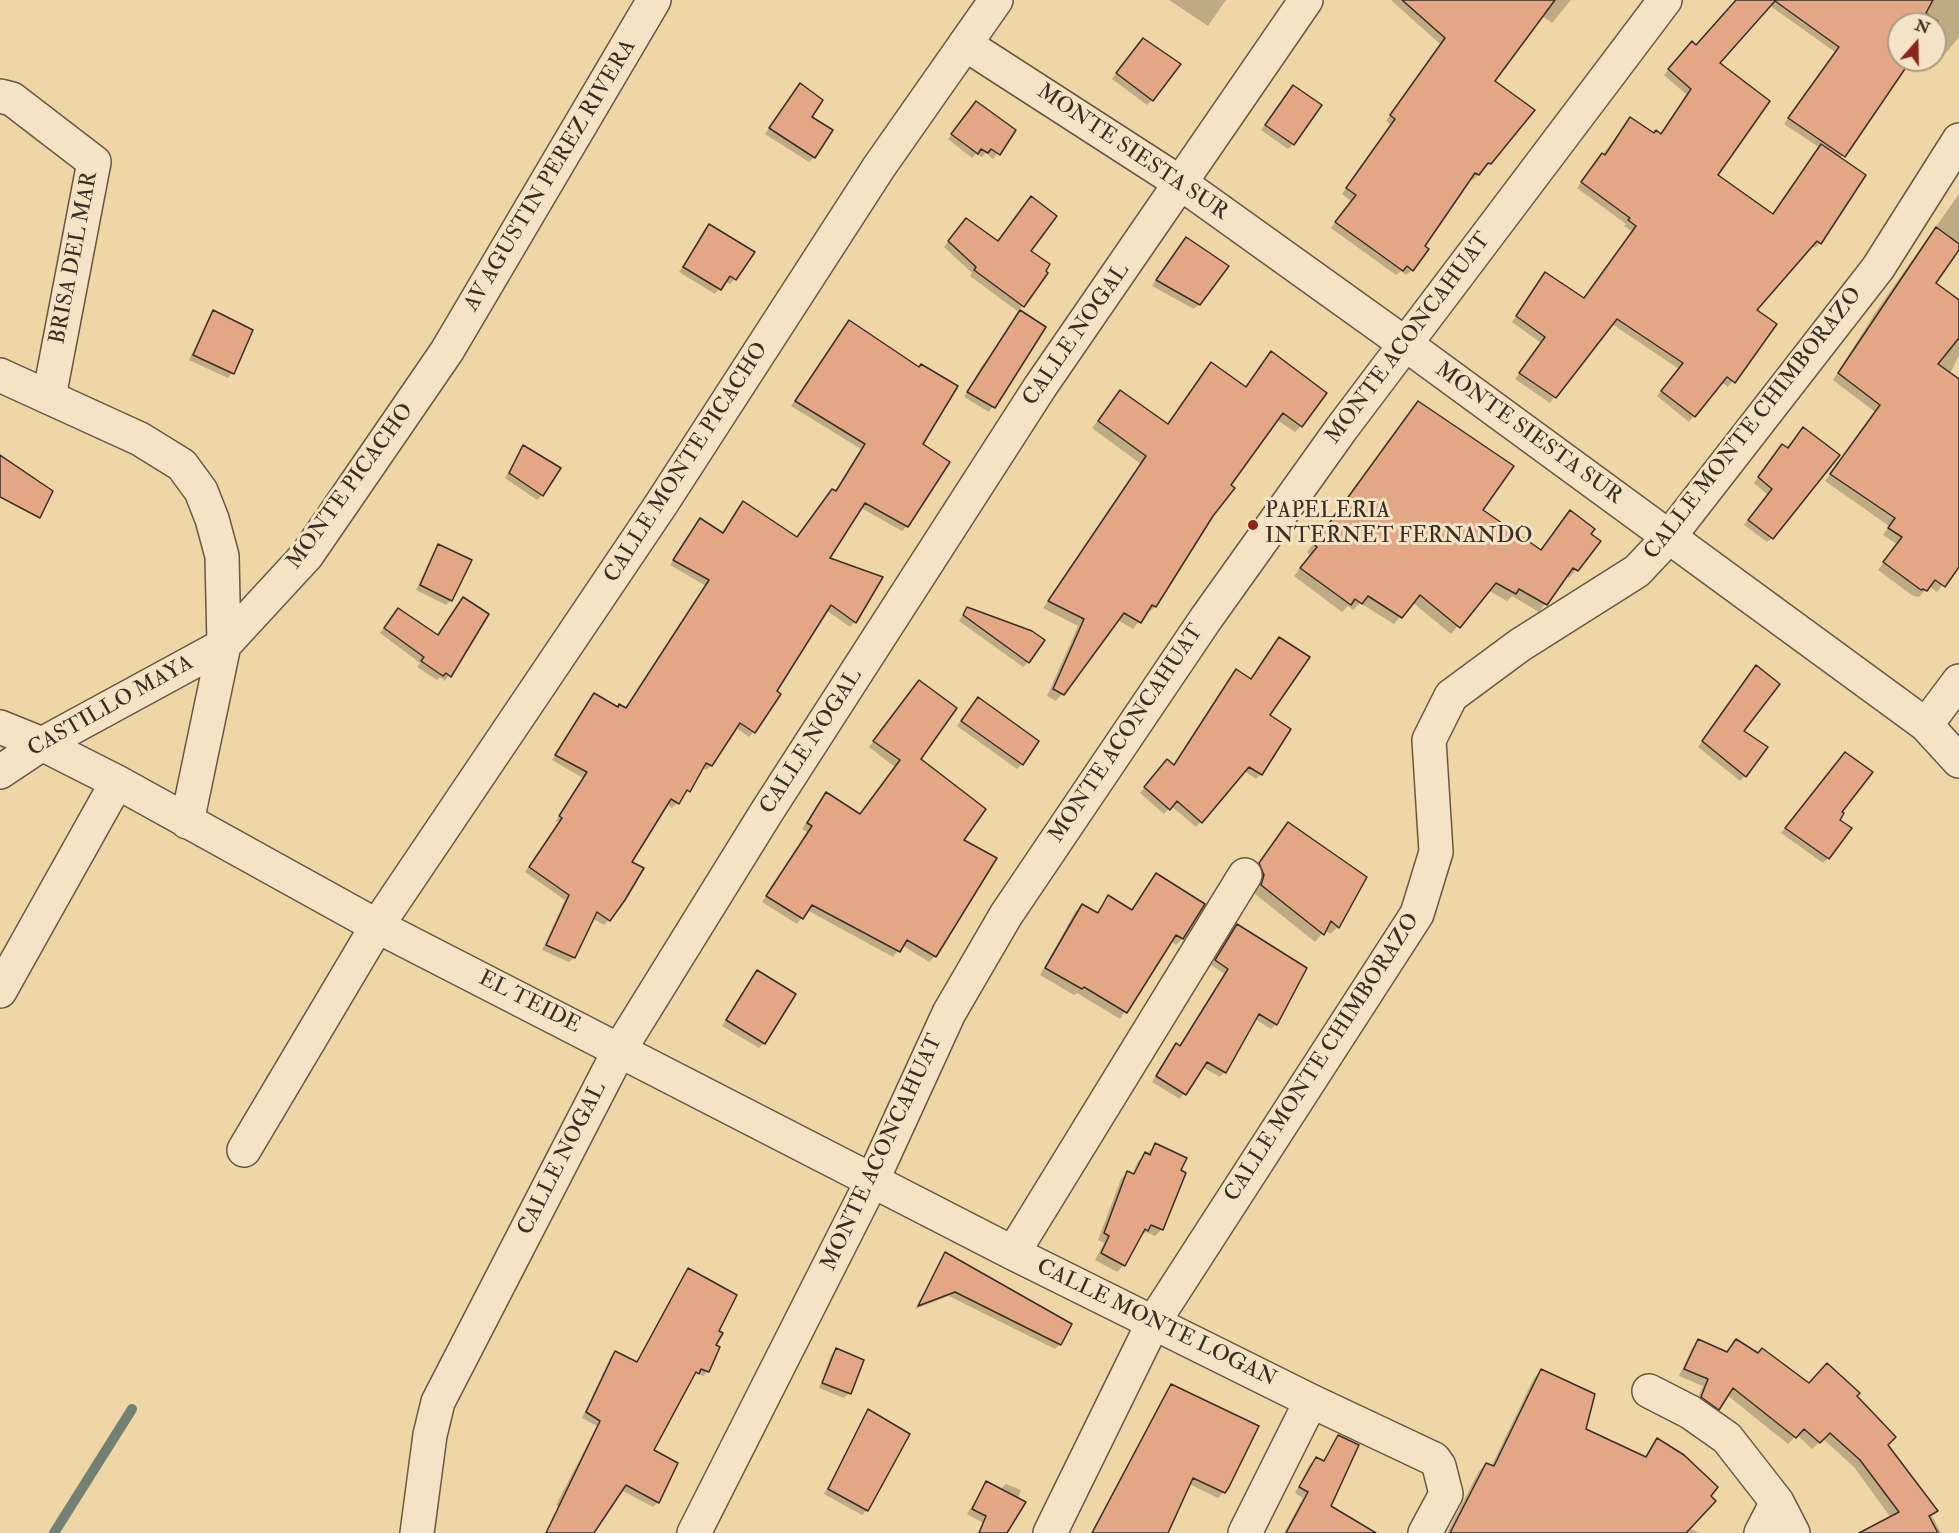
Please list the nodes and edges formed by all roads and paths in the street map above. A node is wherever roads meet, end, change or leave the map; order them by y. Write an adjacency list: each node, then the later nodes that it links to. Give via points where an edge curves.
1 (654, 0): 10 (street, AV AGUSTIN PEREZ RIVERA)
2 (996, 0): 5 (street, CALLE MONTE PICACHO)
3 (1305, 0): 8 (street, CALLE NOGAL)
4 (1665, 0): 9 (street, MONTE ACONCAHUAT)
5 (965, 44): 8 (street, MONTE SIESTA SUR); 24 (street, CALLE MONTE PICACHO, via 879,167 662,502)
6 (0, 96): 12 (street, BRISA DEL MAR, via 12,99 94,162)
7 (1959, 140): 13 (street, CALLE MONTE CHIMBORAZO, via 1878,268)
8 (1182, 184): 9 (street, MONTE SIESTA SUR); 26 (street, CALLE NOGAL, via 1040,387 766,813)
9 (1404, 343): 13 (street, MONTE SIESTA SUR); 28 (street, MONTE ACONCAHUAT, via 1205,620 1006,915 949,1013)
10 (447, 351): 14 (street, MONTE PICACHO, via 307,555)
11 (0, 375): 12 (street)
12 (49, 397): 14 (street, via 157,449 182,465 201,491 222,556)
13 (1670, 537): 16 (street, MONTE SIESTA SUR); 30 (street, CALLE MONTE CHIMBORAZO, via 1637,571 1520,645 1451,696 1429,740 1436,852 1417,914)
14 (224, 645): 18 (street, CASTILLO MAYA); 22 (street)
15 (1959, 681): 16 (street)
16 (1926, 725): 19 (street, MONTE SIESTA SUR)
17 (0, 727): 18 (street, EL TEIDE)
18 (42, 744): 20 (street, CASTILLO MAYA); 21 (street, EL TEIDE)
19 (1959, 761)
20 (0, 772)
21 (117, 782): 22 (street, EL TEIDE); 25 (street)
22 (187, 822): 24 (street, EL TEIDE)
23 (1245, 875): 29 (street)
24 (377, 926): 26 (street, EL TEIDE); 27 (street, CALLE MONTE PICACHO)
25 (0, 991)
26 (620, 1049): 28 (street, EL TEIDE); 34 (street, CALLE NOGAL, via 438,1402)
27 (244, 1149)
28 (872, 1181): 29 (street, CALLE MONTE LOGAN); 35 (street, MONTE ACONCAHUAT)
29 (1012, 1253): 30 (street, CALLE MONTE LOGAN)
30 (1153, 1323): 32 (street, CALLE MONTE LOGAN); 36 (street, CALLE MONTE CHIMBORAZO)
31 (1649, 1391): 33 (street, via 1690,1412 1727,1438)
32 (1311, 1401): 37 (street); 38 (street, CALLE MONTE LOGAN, via 1434,1459 1446,1494)
33 (1777, 1502): 39 (street); 40 (street)
34 (417, 1533)
35 (694, 1533)
36 (1050, 1533)
37 (1245, 1533)
38 (1425, 1533)
39 (1761, 1533)
40 (1793, 1533)

